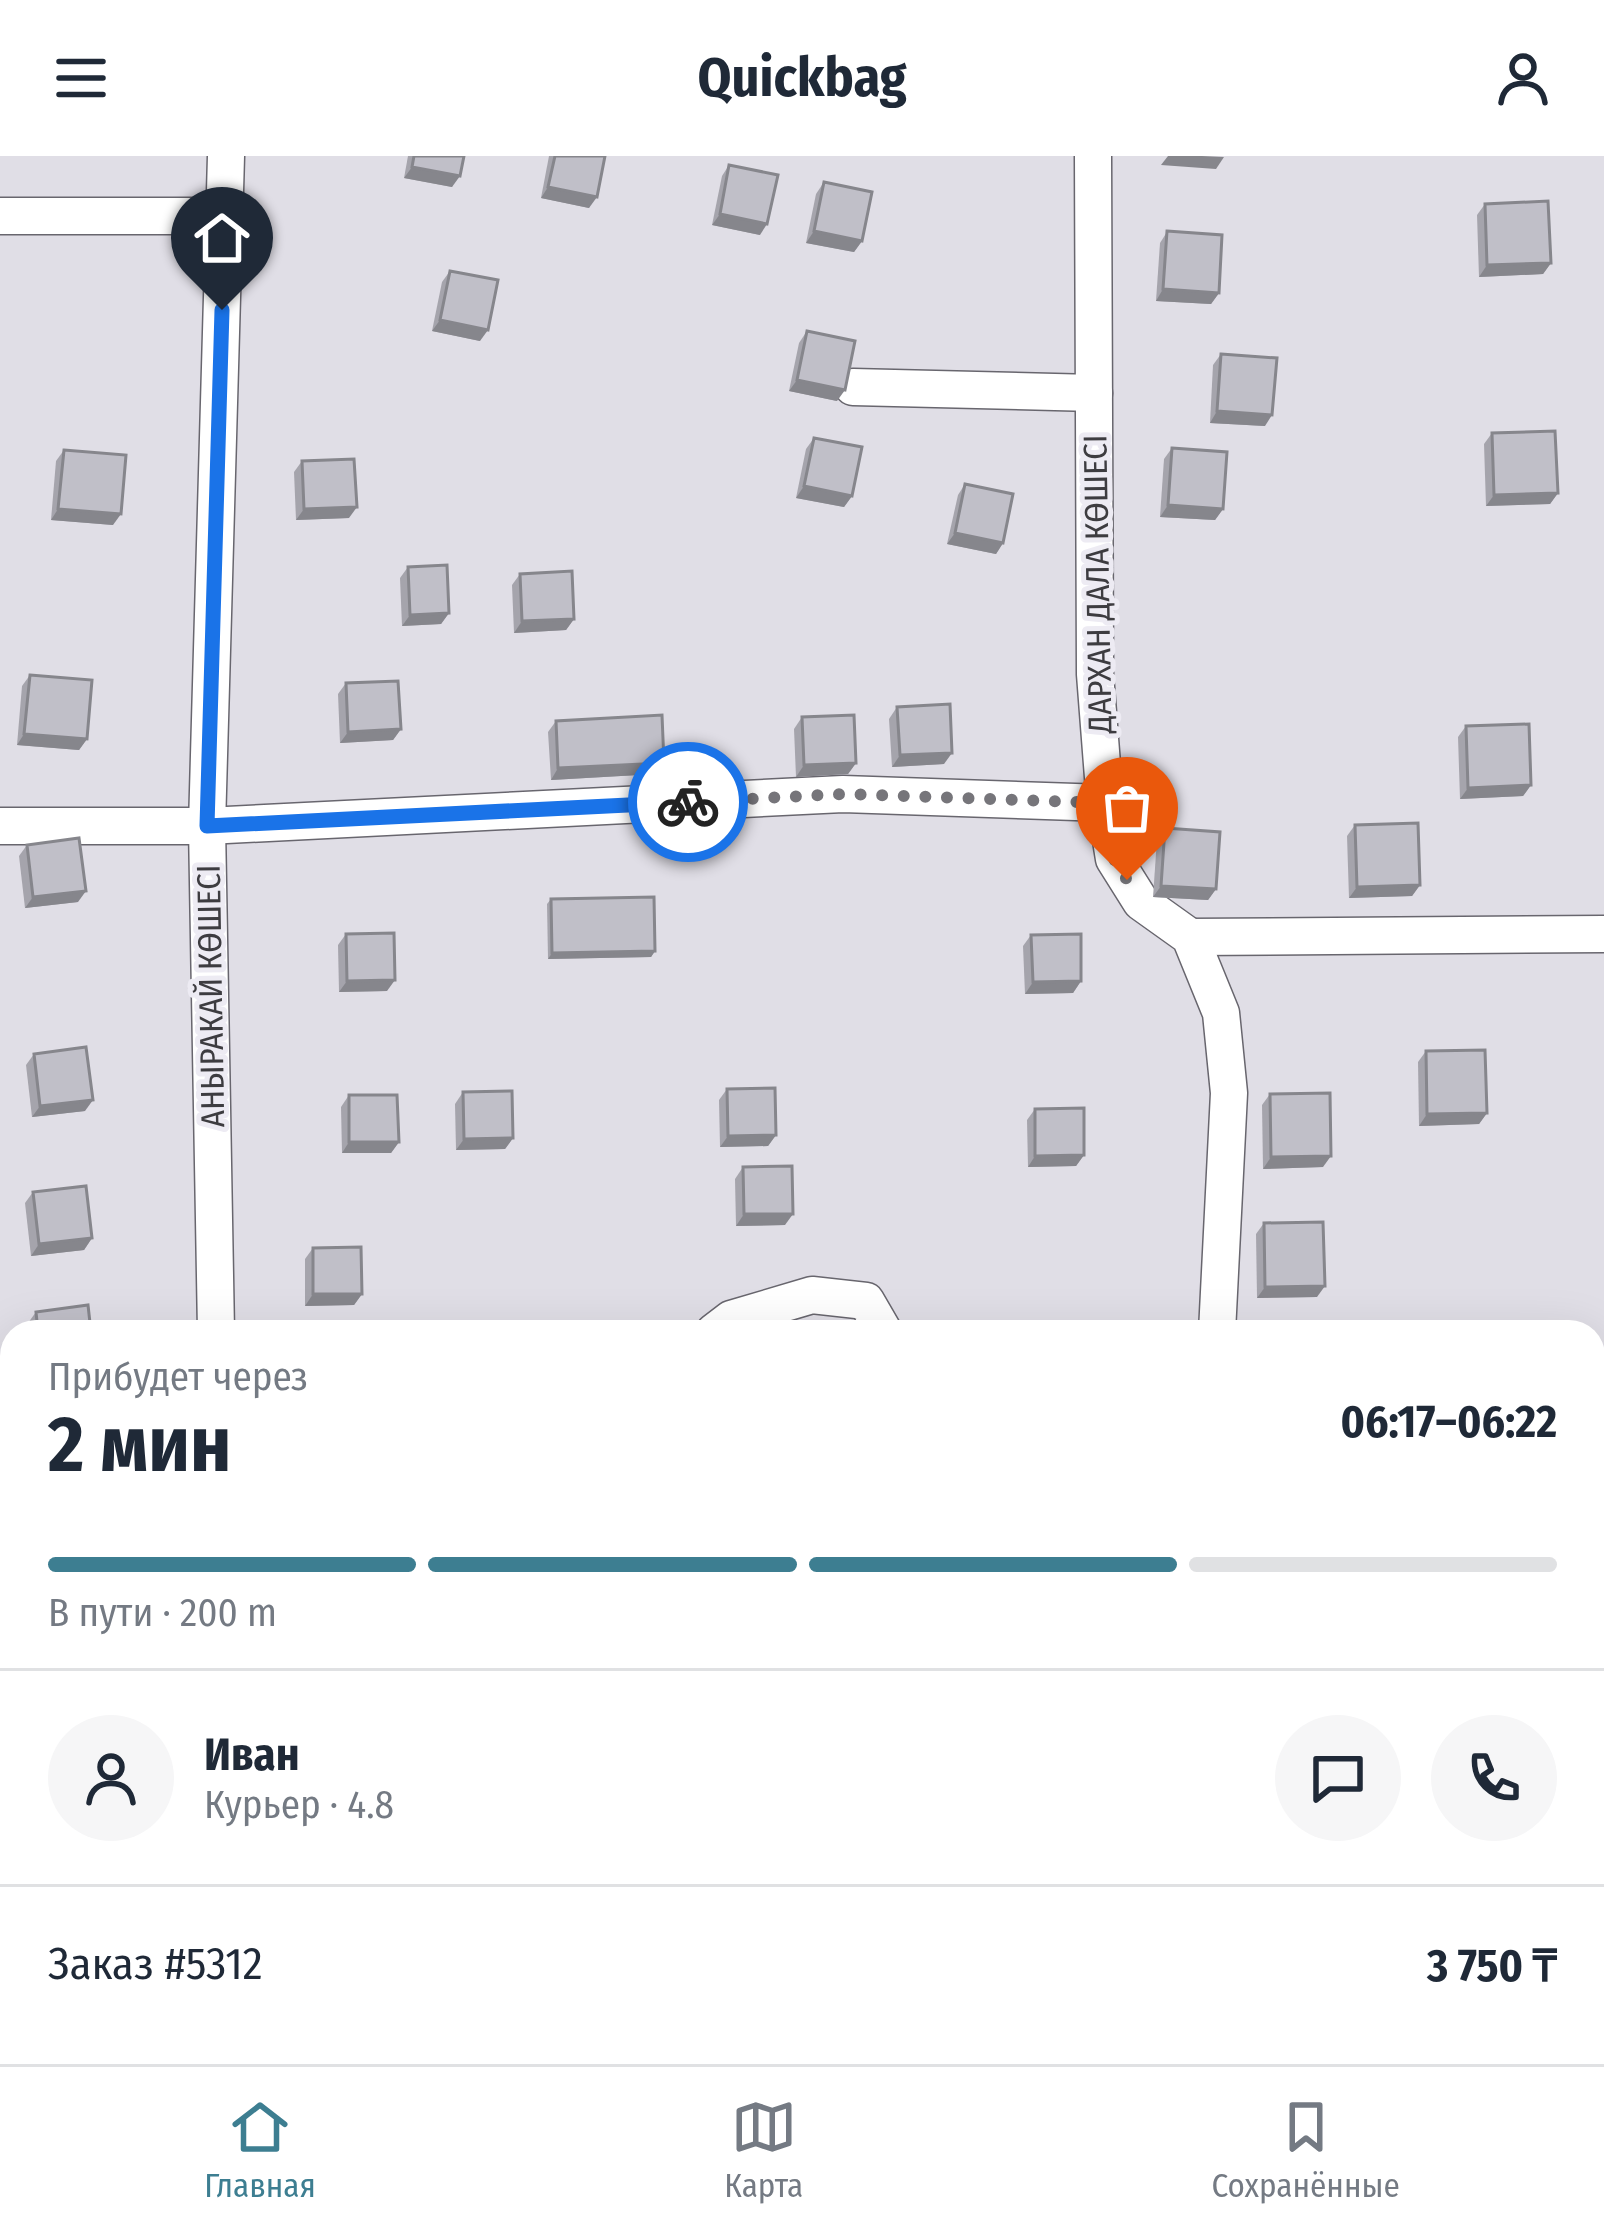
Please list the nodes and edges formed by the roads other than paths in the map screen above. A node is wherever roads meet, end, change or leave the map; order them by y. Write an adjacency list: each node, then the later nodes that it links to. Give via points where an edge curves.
1 (226, 156): 4 (street, АНЫРАКАЙ КӨШЕСІ)
2 (1093, 156): 6 (street, ДАРХАН ДАЛА КӨШЕСІ)
3 (0, 216): 4 (street)
4 (225, 217): 9 (street, АНЫРАКАЙ КӨШЕСІ)
5 (853, 387): 6 (street)
6 (1094, 393): 7 (street, ДАРХАН ДАЛА КӨШЕСІ, via 1095,674)
7 (1105, 803): 9 (street, via 843,794); 11 (street, ДАРХАН ДАЛА КӨШЕСІ, via 1114,859 1141,902)
8 (0, 826): 9 (street)
9 (207, 826): 12 (street, АНЫРАКАЙ КӨШЕСІ)
10 (1604, 934): 11 (street)
11 (1190, 937): 15 (street, via 1221,1013 1229,1093)
12 (216, 1320)
13 (730, 1320): 14 (street, via 812,1295 866,1300)
14 (877, 1320)
15 (1218, 1320)

